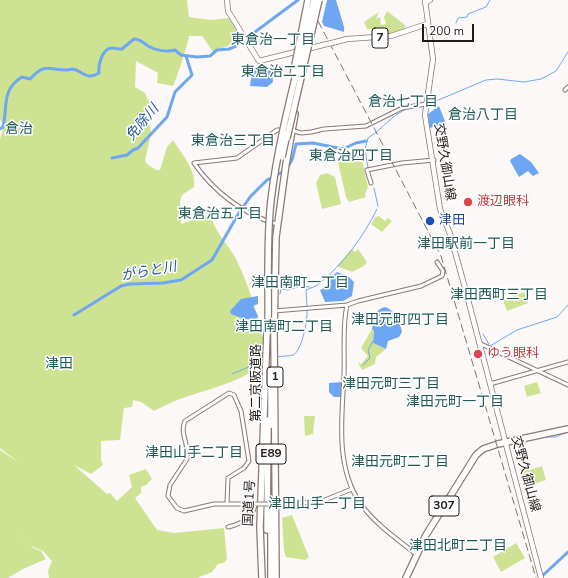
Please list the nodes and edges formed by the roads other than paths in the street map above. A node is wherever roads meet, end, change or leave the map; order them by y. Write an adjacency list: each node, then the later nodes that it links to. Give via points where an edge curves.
1 (227, 0): 7 (main road, 7, via 228,11 259,61 346,39 391,36)
2 (309, 0): 12 (highway, bridge, via 285,114); 18 (highway, 国道1号 / 1, bridge, via 284,115 270,196)
3 (314, 0): 12 (highway, 第二京阪道路 / E89, bridge)
4 (319, 0): 11 (highway, 国道1号 / 1, bridge); 20 (highway, 第二京阪道路 / E89, bridge, via 284,147 273,223)
5 (430, 0): 6 (main road)
6 (425, 2): 7 (main road, 交野久御山線)
7 (427, 24): 10 (main road, 交野久御山線, via 433,63)
8 (568, 87): 9 (street)
9 (564, 90)
10 (426, 105): 11 (street, via 402,108 366,126 311,132); 13 (main road, 交野久御山線, via 426,121)
11 (292, 130): 15 (highway, 国道1号 / 1); 15 (street, via 279,129 237,158 194,163 218,191 258,218)
12 (284, 131): 20 (highway, 第二京阪道路 / E89, bridge, via 270,217)
13 (434, 160): 14 (street, via 367,170); 21 (main road, 交野久御山線, via 440,209 450,234)
14 (371, 183)
15 (277, 224): 19 (highway, 国道1号 / 1)
16 (436, 262): 17 (street, via 443,272 440,279)
17 (347, 305): 19 (street); 28 (street, via 342,448)
18 (267, 311): 19 (street); 20 (highway, 国道1号 / 1, bridge)
19 (276, 311): 37 (highway, 国道1号 / 1)
20 (269, 331): 29 (highway, 第二京阪道路 / E89); 35 (highway, 国道1号 / 1, via 260,527)
21 (479, 343): 23 (street); 24 (main road, 交野久御山線)
22 (568, 362): 23 (street)
23 (537, 370): 24 (street); 25 (street)
24 (490, 384): 27 (main road, 交野久御山線)
25 (568, 384)
26 (568, 429): 27 (highway, 307)
27 (505, 443): 33 (highway, 307, via 483,449 476,455); 34 (main road, 交野久御山線)
28 (352, 489): 31 (street, bridge, via 320,502); 33 (street, via 368,513)
29 (269, 493): 35 (highway, via 263,523); 36 (highway, 第二京阪道路 / E89); 37 (highway, via 274,522)
30 (227, 503): 30 (street, via 184,511 177,508 168,494 170,485 188,454 182,427 185,420 229,392 234,395 239,405 249,461 244,468 228,478); 31 (street)
31 (257, 504): 32 (street, via 251,516)
32 (228, 527)
33 (416, 554): 38 (highway, 307)
34 (540, 575)
35 (263, 578)
36 (268, 578)
37 (274, 578)
38 (406, 578)

